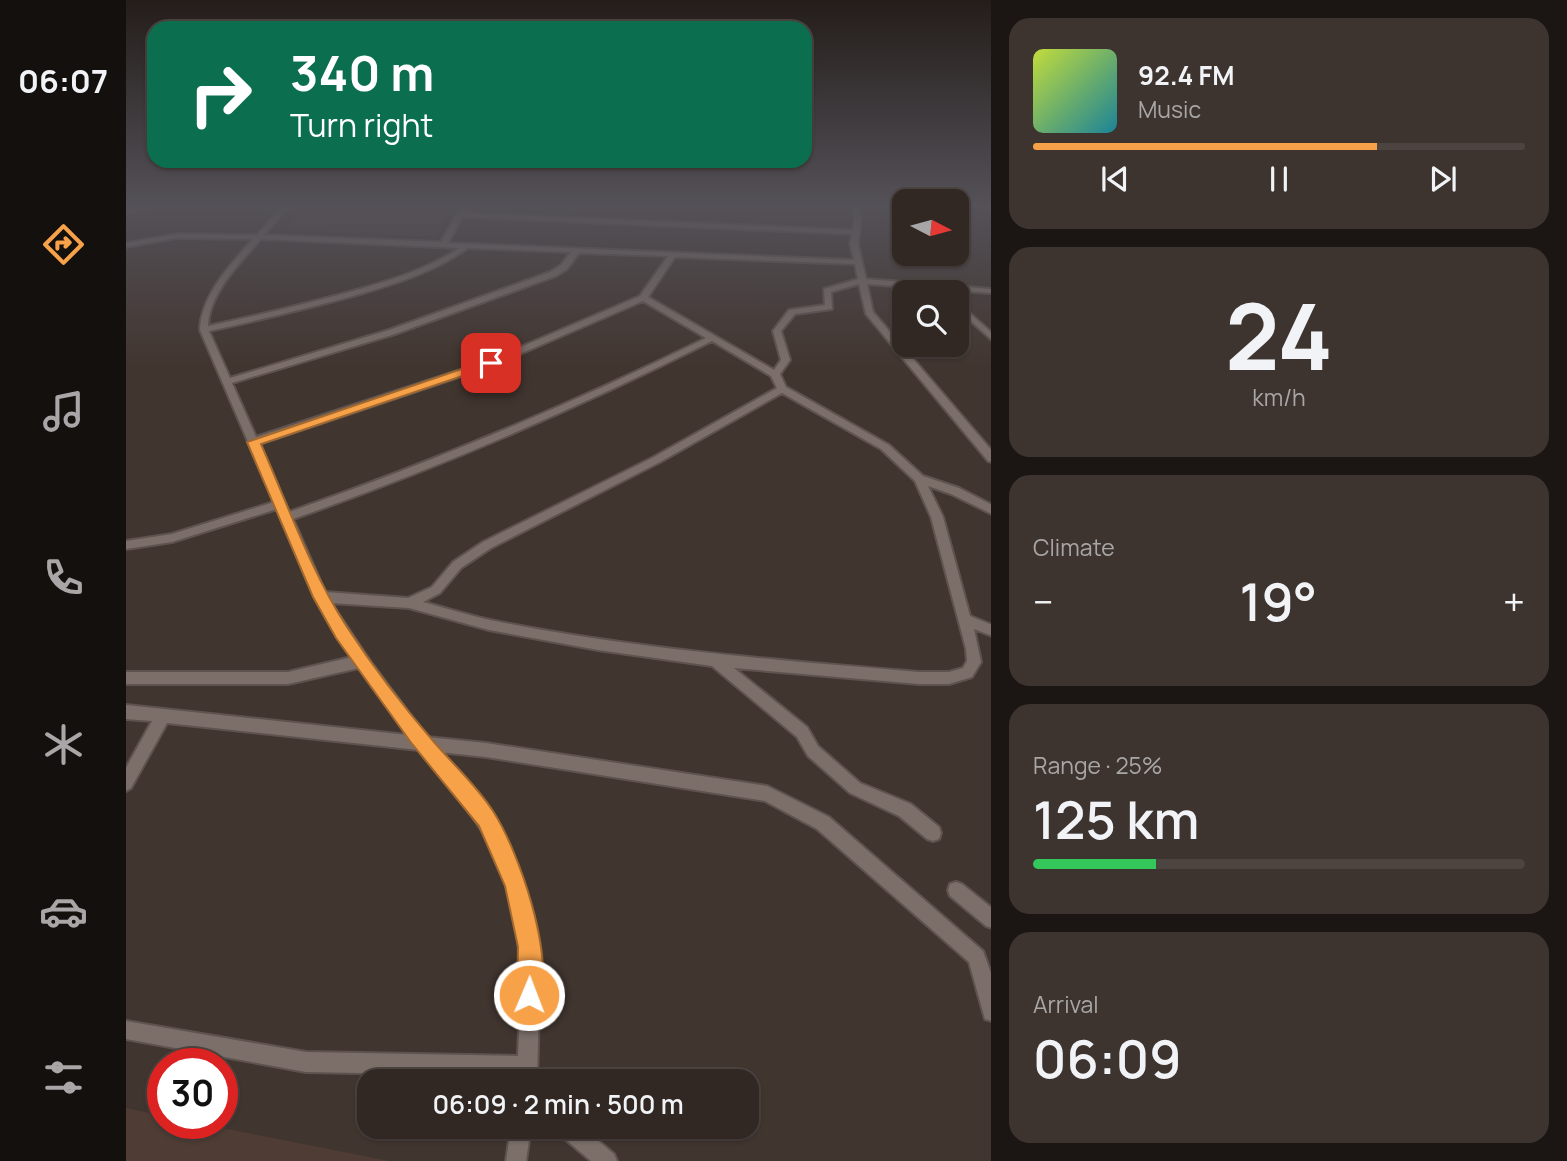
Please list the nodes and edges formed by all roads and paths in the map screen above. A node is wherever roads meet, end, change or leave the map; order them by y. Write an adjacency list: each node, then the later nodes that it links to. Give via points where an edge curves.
1 (245, 258): 14 (street, via 211,299 201,321)
2 (452, 258): 14 (street, via 411,274)
3 (571, 258): 18 (street, via 553,274 468,306)
4 (670, 258): 12 (street)
5 (770, 258): 7 (street)
6 (858, 258): 7 (street)
7 (859, 262): 8 (street)
8 (861, 281): 9 (street); 17 (street, via 827,291 829,307 792,312 777,331 786,360); 21 (street, via 865,303 876,321)
9 (892, 284)
10 (969, 291): 11 (street)
11 (991, 291)
12 (643, 298): 15 (street); 20 (street, via 491,363)
13 (969, 316): 16 (street)
14 (204, 331): 18 (street)
15 (712, 338): 17 (street); 25 (street, via 516,432)
16 (991, 338)
17 (775, 374): 19 (street)
18 (227, 382): 20 (street)
19 (782, 389): 22 (street, via 885,447); 28 (street, via 644,467 487,545 457,565 436,590)
20 (253, 442): 23 (street)
21 (991, 459)
22 (919, 480): 24 (street, via 955,491); 29 (street, via 937,517)
23 (281, 504): 25 (street); 26 (street, via 172,538)
24 (991, 510)
25 (287, 517): 27 (street)
26 (126, 545)
27 (321, 597): 28 (street); 31 (street)
28 (409, 603): 32 (street, via 489,625)
29 (966, 620): 30 (street); 32 (street, via 974,662 967,673 949,678)
30 (991, 631)
31 (362, 661): 33 (street, via 288,678); 36 (street)
32 (715, 661): 38 (street, via 802,732 813,751 855,789 905,810)
33 (126, 678)
34 (126, 712): 35 (street)
35 (163, 716): 36 (street); 37 (street)
36 (423, 744): 41 (street, via 766,794 823,823 977,957); 44 (street, via 486,818 516,885 530,947)
37 (126, 783)
38 (933, 833)
39 (956, 890): 40 (street)
40 (991, 919)
41 (991, 1012)
42 (126, 1030): 43 (street, via 306,1062)
43 (436, 1069)
44 (528, 1069)
45 (520, 1139): 47 (street)
46 (580, 1139): 48 (street)
47 (516, 1161)
48 (607, 1161)

